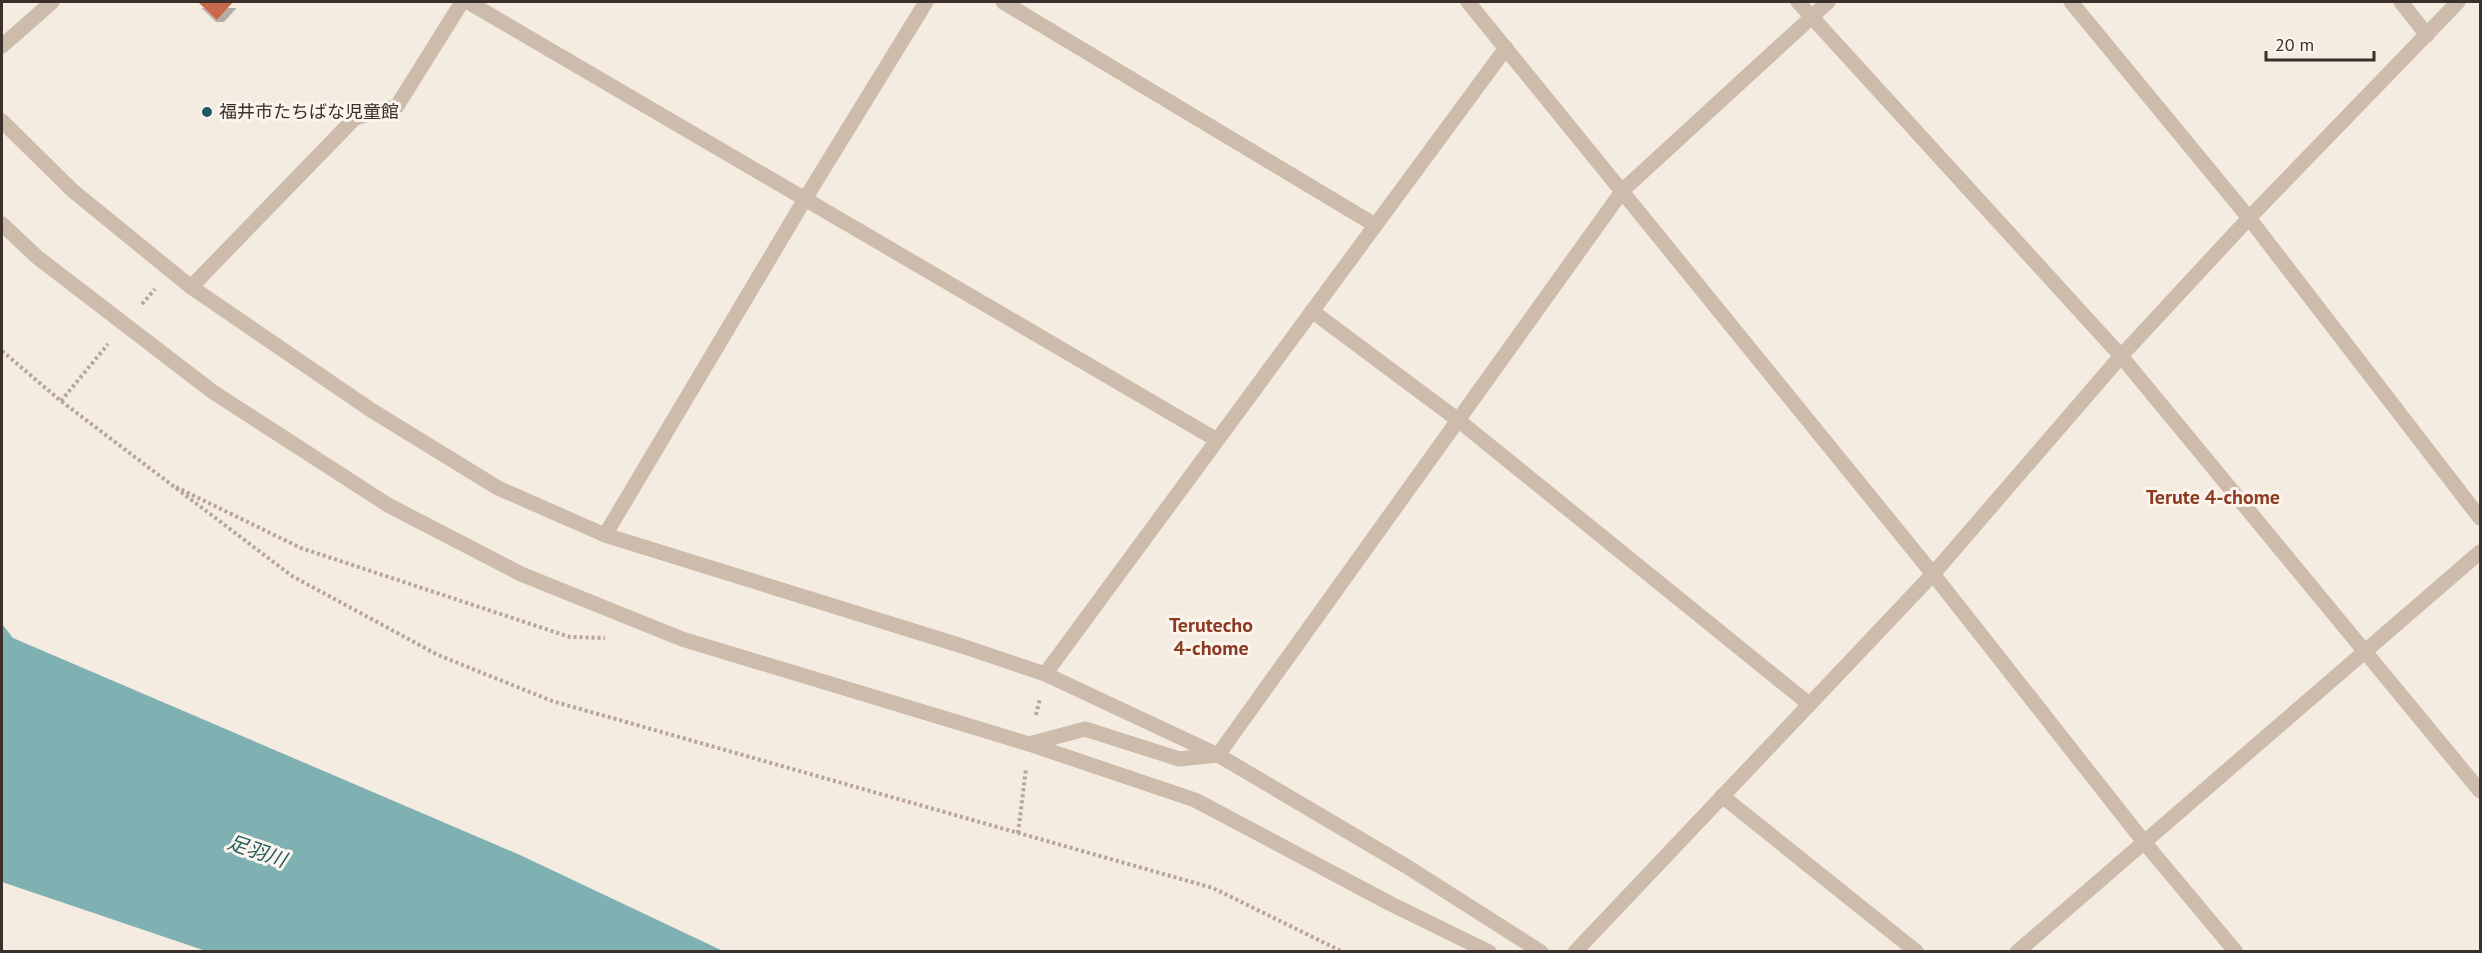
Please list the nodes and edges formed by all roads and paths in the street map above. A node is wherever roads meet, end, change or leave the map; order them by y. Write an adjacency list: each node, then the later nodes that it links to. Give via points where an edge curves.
1 (52, 2): 14 (street)
2 (462, 2): 22 (street, via 397,106 355,118)
3 (468, 2): 18 (street)
4 (926, 2): 18 (street)
5 (1003, 2): 21 (street)
6 (1468, 2): 15 (street)
7 (1798, 2): 12 (street)
8 (1828, 2): 12 (street)
9 (2071, 2): 19 (street)
10 (2401, 2): 13 (street)
11 (2458, 2): 13 (street)
12 (1812, 16): 17 (street); 25 (street)
13 (2427, 35): 19 (street)
14 (2, 46)
15 (1506, 48): 17 (street); 21 (street)
16 (2, 122): 22 (street, via 73,191)
17 (1623, 190): 28 (street); 34 (street)
18 (805, 199): 29 (street); 32 (street)
19 (2249, 218): 25 (street); 31 (street)
20 (2, 224): 39 (street, via 37,257 213,392 388,506 511,568 682,639)
21 (1375, 225): 23 (street)
22 (191, 286): 32 (street, via 372,410 498,488)
23 (1312, 311): 28 (street); 29 (street)
24 (2, 351): 27 (path)
25 (2121, 356): 34 (street); 36 (street)
26 (85, 371): 27 (path)
27 (61, 401): 30 (path)
28 (1458, 420): 38 (street); 40 (street)
29 (1217, 440): 37 (street)
30 (167, 483): 35 (path, via 301,548 570,637); 44 (path, via 292,576 438,655 552,701 1213,888)
31 (2481, 518)
32 (605, 535): 37 (street)
33 (2481, 552): 36 (street)
34 (1933, 574): 38 (street); 43 (street)
35 (615, 638)
36 (2365, 651): 41 (street); 43 (street)
37 (1045, 674): 40 (street)
38 (1809, 704): 42 (street)
39 (1029, 744): 40 (street, via 1085,729 1179,759); 45 (street, via 1196,800 1391,904)
40 (1218, 756): 46 (street)
41 (2481, 790)
42 (1722, 796): 47 (street); 48 (street)
43 (2144, 842): 49 (street); 50 (street)
44 (1343, 951)
45 (1489, 951)
46 (1541, 951)
47 (1575, 951)
48 (1917, 951)
49 (2017, 951)
50 (2236, 951)

